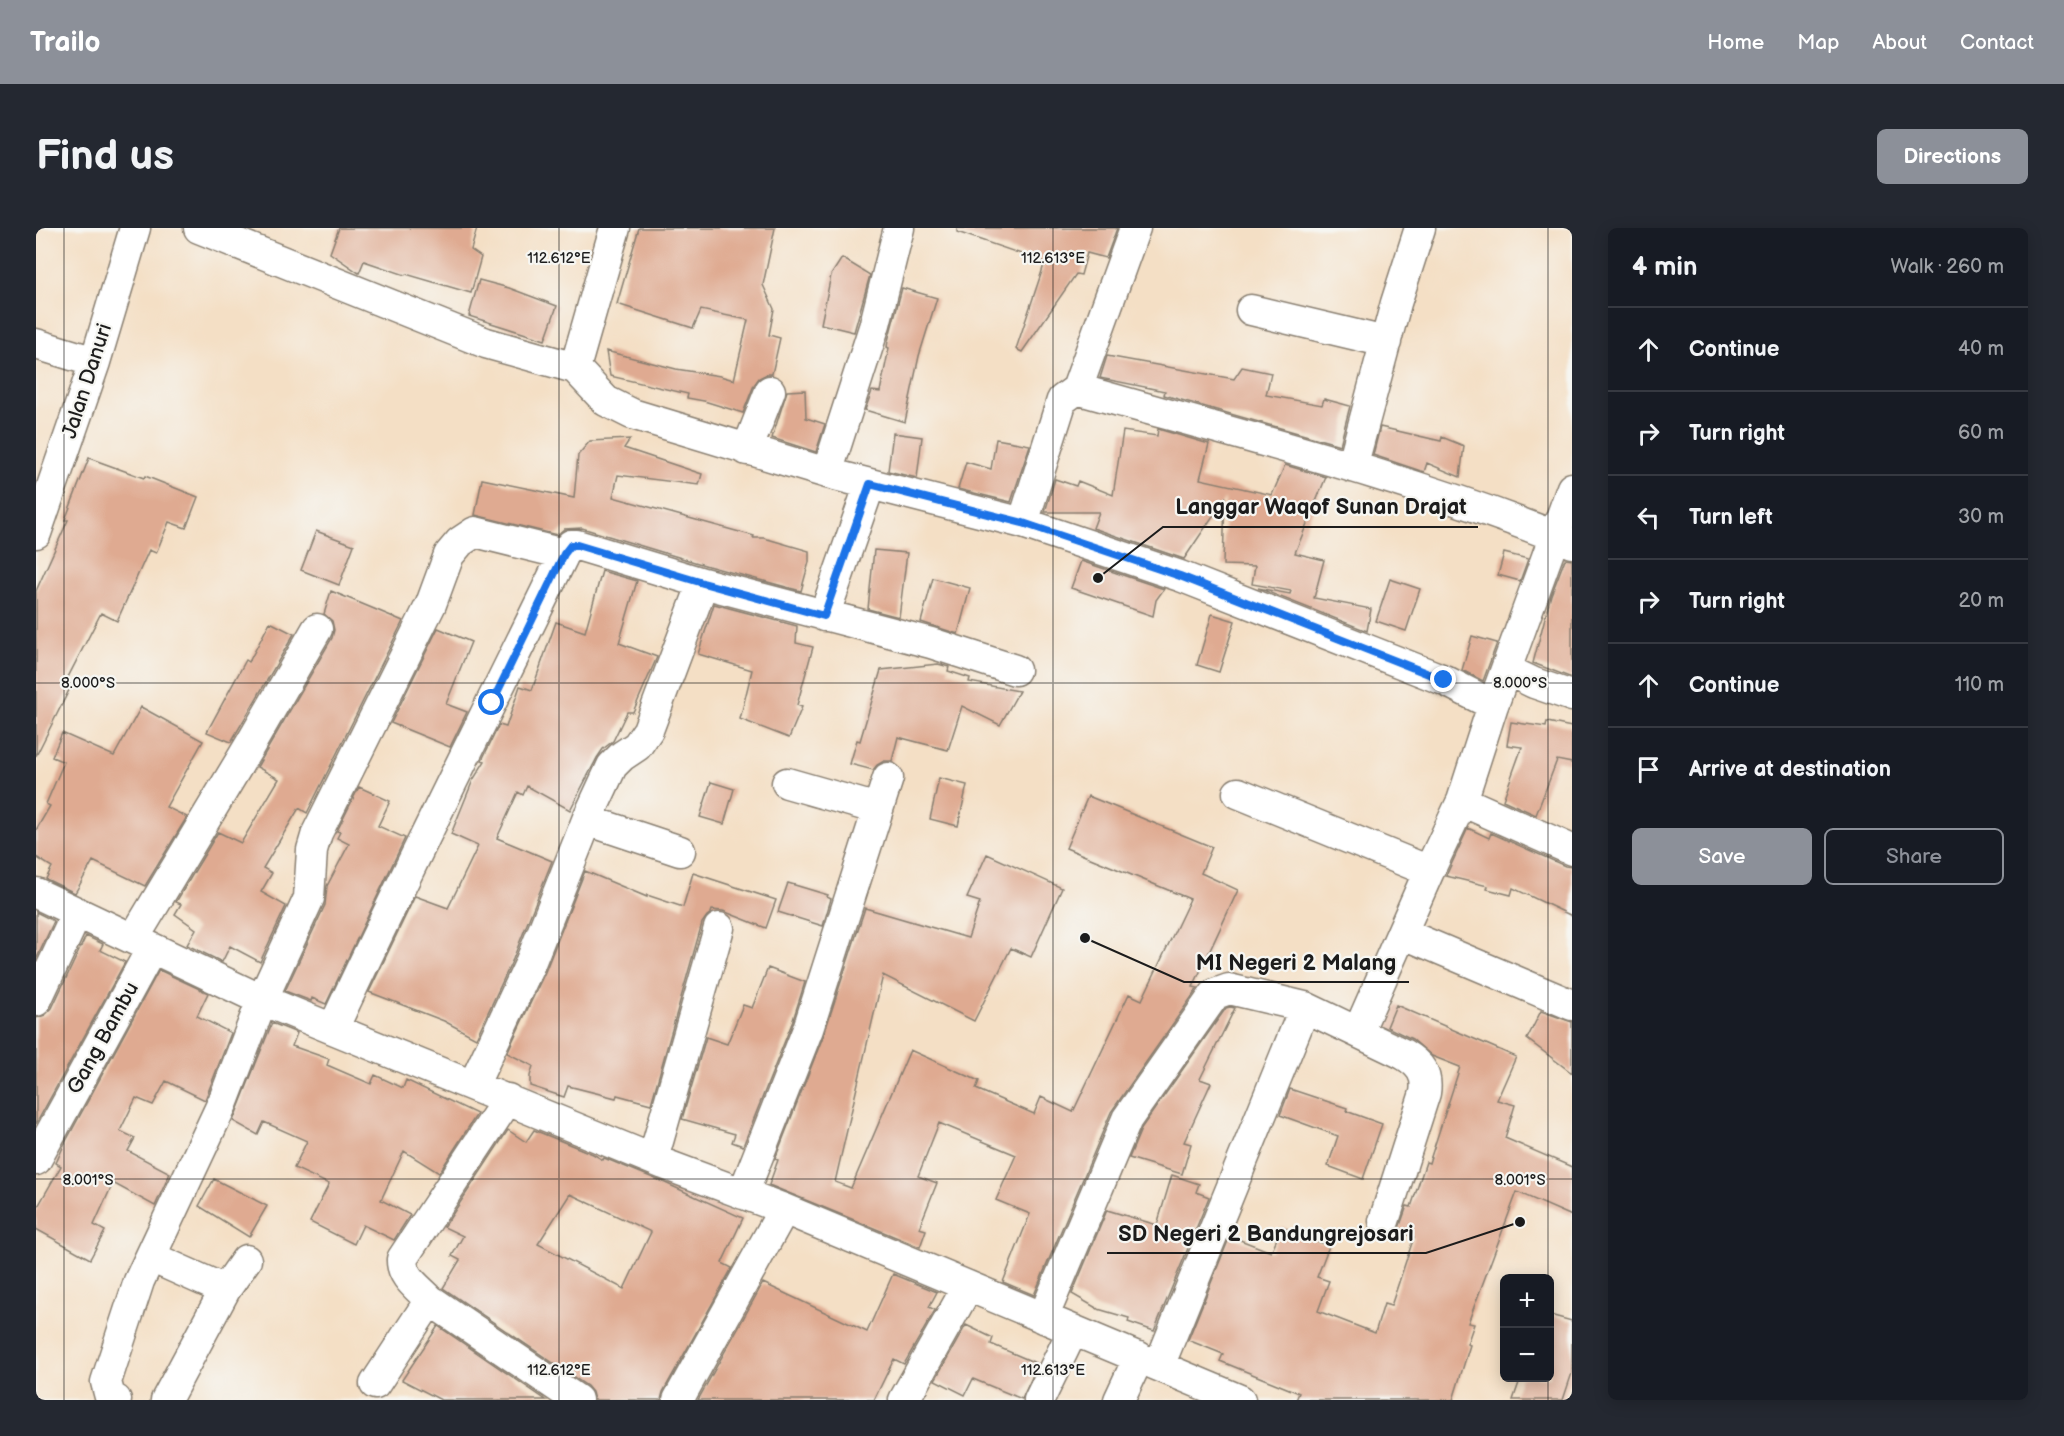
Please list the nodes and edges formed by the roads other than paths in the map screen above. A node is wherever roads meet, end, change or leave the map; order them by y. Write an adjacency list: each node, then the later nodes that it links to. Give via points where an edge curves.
1 (135, 228): 10 (street, Jalan Danuri)
2 (199, 228): 11 (street, via 486,344)
3 (615, 228): 11 (street)
4 (899, 228): 16 (street, via 875,324)
5 (1135, 228): 12 (street)
6 (1420, 228): 8 (street)
7 (1251, 310): 8 (street)
8 (1386, 342): 15 (street)
9 (36, 344): 10 (street)
10 (95, 362): 19 (street, Jalan Danuri)
11 (575, 368): 14 (street, via 606,401 632,414)
12 (1077, 389): 15 (street); 20 (street, via 1062,399)
13 (771, 391): 14 (street)
14 (747, 450): 16 (street)
15 (1352, 467): 21 (street)
16 (827, 473): 17 (street)
17 (870, 484): 20 (street); 24 (street)
18 (1572, 488): 21 (street)
19 (38, 522)
20 (1023, 523): 29 (street, via 1180,576 1444,680)
21 (1563, 539): 27 (street)
22 (564, 554): 23 (street, via 571,545 577,545); 44 (street, via 475,532 449,555 431,604 317,833 309,897); 48 (street)
23 (703, 583): 24 (street); 35 (street, via 648,730 612,766)
24 (824, 616): 26 (street, via 931,643)
25 (317, 629): 43 (street, Gang Bambu)
26 (1015, 670)
27 (1507, 670): 28 (street); 29 (street)
28 (1572, 696)
29 (1493, 705): 33 (street)
30 (888, 778): 34 (street)
31 (787, 783): 34 (street)
32 (1238, 793): 38 (street)
33 (1462, 801): 36 (street); 38 (street)
34 (878, 809): 54 (street, via 808,1029)
35 (587, 820): 37 (street); 50 (street, via 529,966)
36 (1572, 850)
37 (680, 851)
38 (1429, 871): 42 (street)
39 (36, 893): 40 (street)
40 (77, 913): 43 (street); 45 (street)
41 (719, 928): 52 (street)
42 (1402, 933): 46 (street); 49 (street)
43 (143, 943): 44 (street); 53 (street, Gang Bambu)
44 (262, 1000): 48 (street); 57 (street, via 223,1102)
45 (36, 1001)
46 (1572, 1005)
47 (1305, 1007): 49 (street); 62 (street, via 1229,989 1215,994 1126,1119); 64 (street)
48 (333, 1029): 50 (street)
49 (1358, 1032): 56 (street, via 1415,1061 1427,1081)
50 (473, 1086): 51 (street)
51 (508, 1099): 52 (street); 61 (street, via 402,1259 404,1274)
52 (653, 1160): 54 (street)
53 (36, 1161)
54 (743, 1194): 55 (street)
55 (784, 1209): 59 (street); 69 (street)
56 (1384, 1221)
57 (152, 1257): 60 (street); 66 (street, via 139,1281 106,1382 110,1396)
58 (246, 1260): 60 (street)
59 (968, 1286): 62 (street); 70 (street)
60 (225, 1290): 67 (street)
61 (430, 1300): 65 (street); 68 (street)
62 (1043, 1318): 63 (street)
63 (1073, 1330): 64 (street); 71 (street)
64 (1149, 1362): 72 (street); 73 (street)
65 (375, 1384)
66 (116, 1400)
67 (166, 1400)
68 (576, 1400)
69 (678, 1400)
70 (904, 1400)
71 (1039, 1400)
72 (1119, 1400)
73 (1240, 1400)

